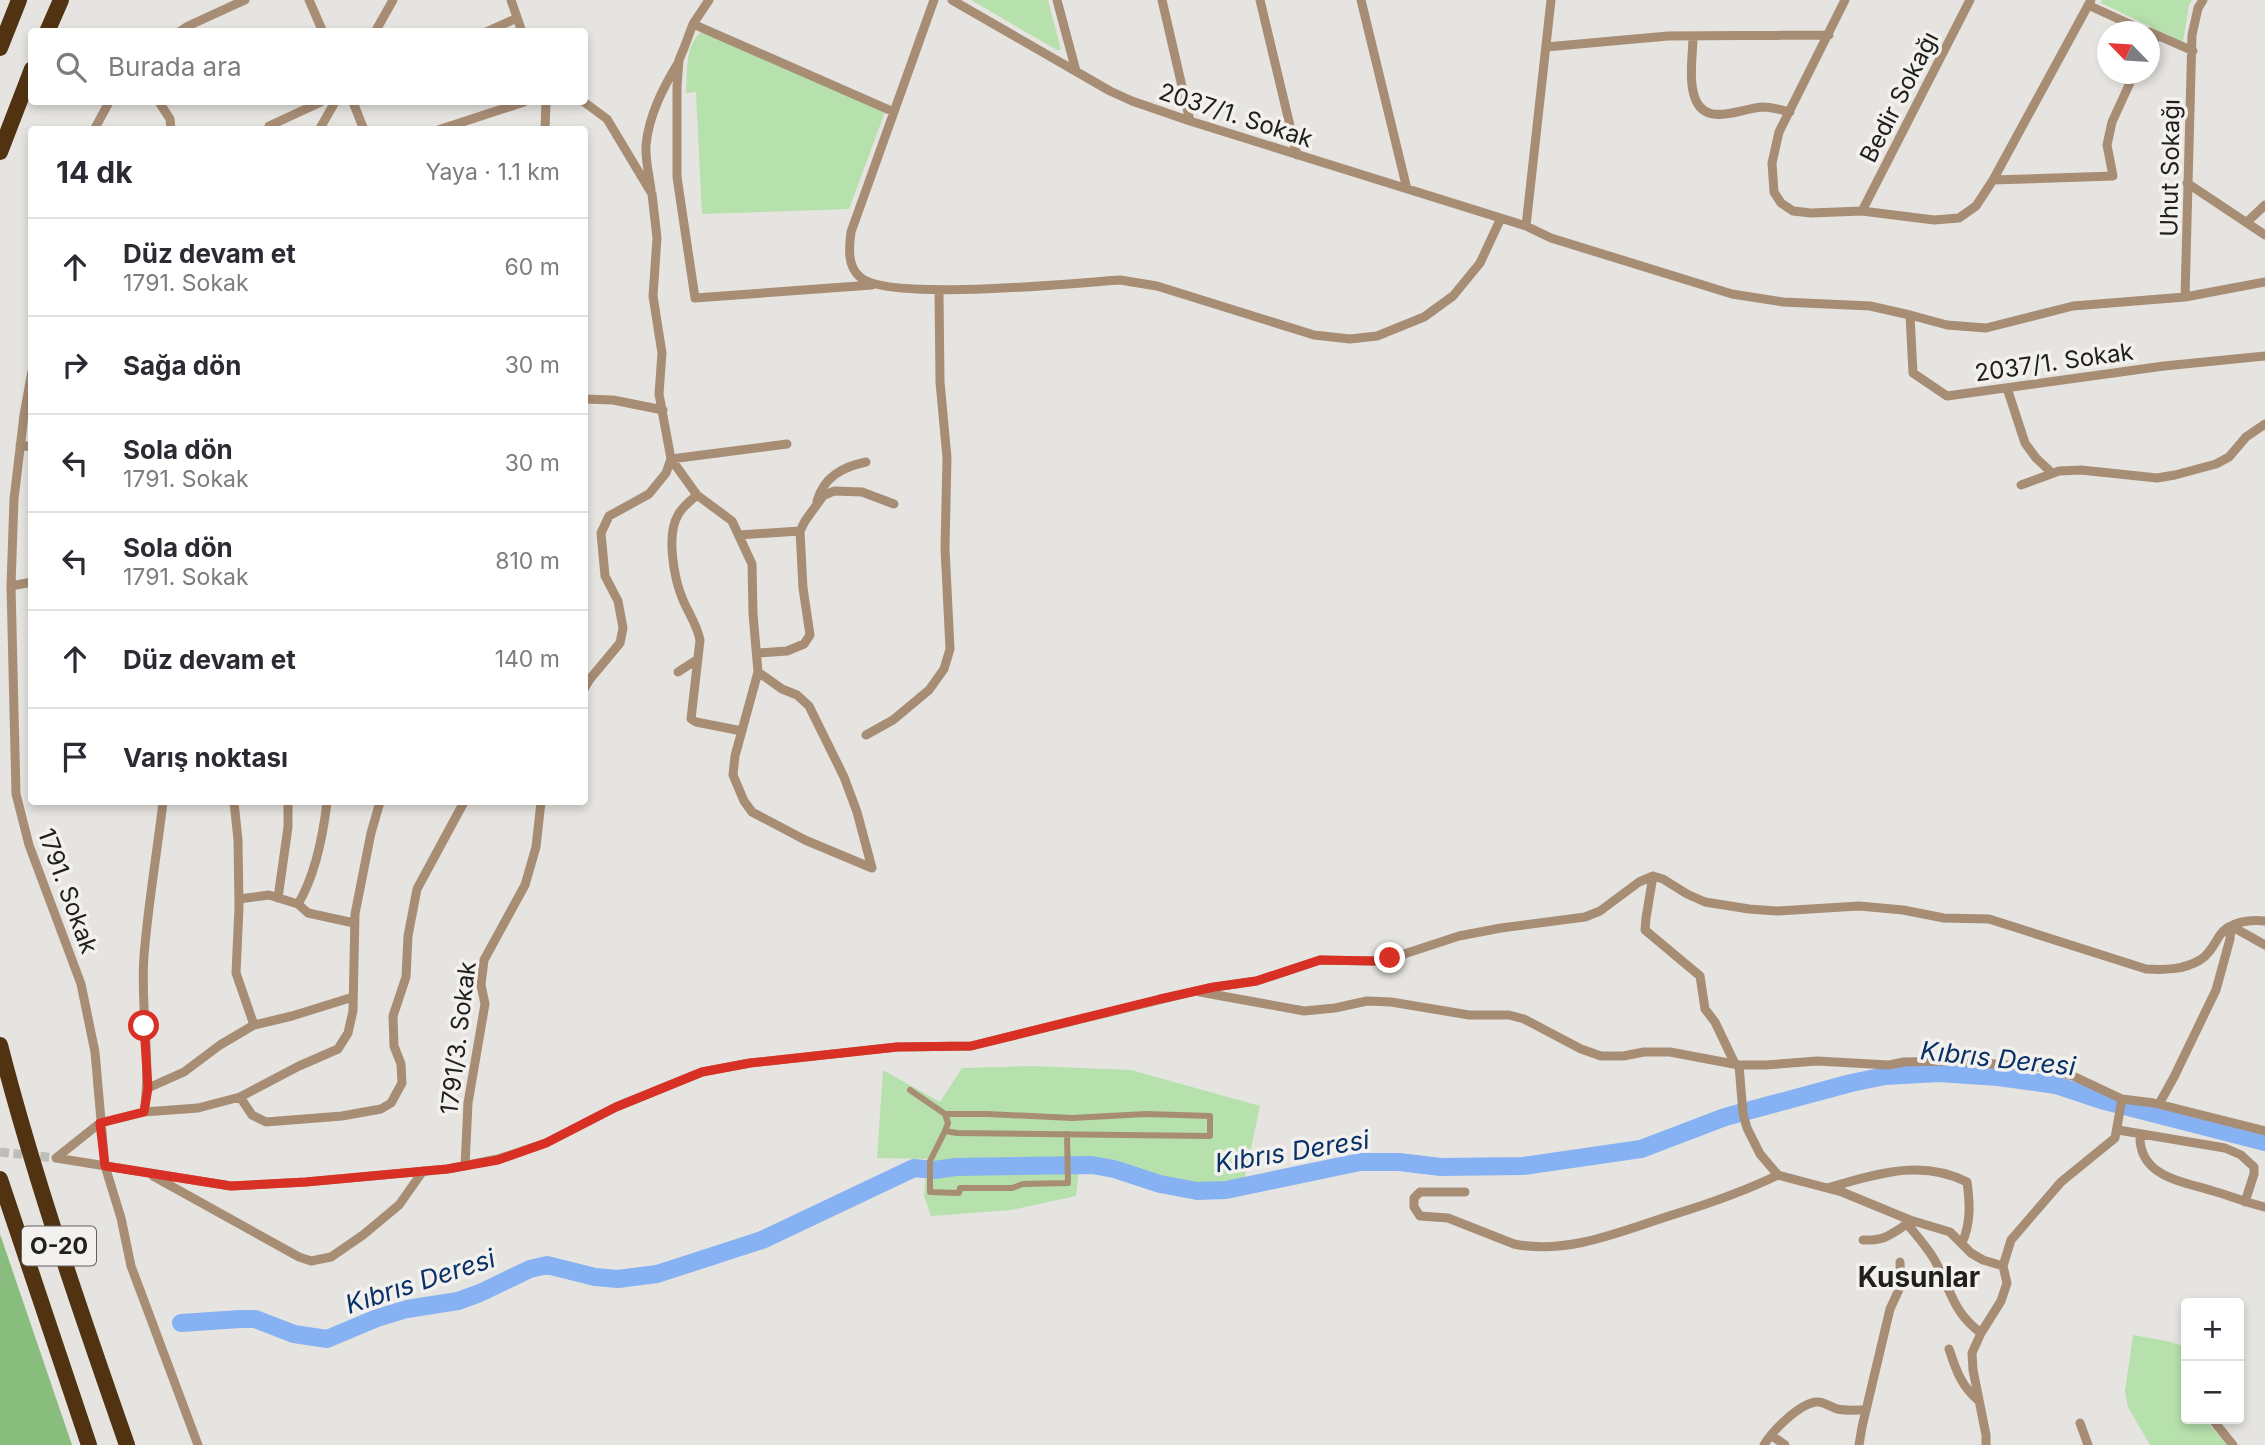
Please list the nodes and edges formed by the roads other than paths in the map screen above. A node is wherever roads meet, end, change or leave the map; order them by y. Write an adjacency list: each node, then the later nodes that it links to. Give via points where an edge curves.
1 (19, 0): 32 (highway)
2 (61, 0): 22 (highway)
3 (245, 0): 23 (street)
4 (309, 0): 24 (street)
5 (393, 0): 25 (street)
6 (511, 0): 19 (street)
7 (709, 0): 21 (street)
8 (934, 0): 46 (street)
9 (951, 0): 35 (street, 2037/1. Sokak)
10 (1058, 0): 35 (street)
11 (1162, 0): 48 (street)
12 (1260, 0): 57 (street)
13 (1361, 0): 60 (street)
14 (1551, 0): 31 (street)
15 (1845, 0): 28 (street)
16 (1970, 0): 63 (street, Bedir Sokağı)
17 (2203, 0): 33 (street, Uhut Sokağı, via 2192,35)
18 (2089, 2): 20 (street); 58 (street)
19 (517, 18): 26 (street); 27 (street)
20 (2127, 21)
21 (693, 24): 34 (street); 46 (street)
22 (49, 28)
23 (185, 28)
24 (321, 28)
25 (377, 28)
26 (495, 28)
27 (521, 28)
28 (1829, 35): 29 (street); 47 (street)
29 (1693, 36): 31 (street); 47 (street, via 1692,90 1704,110 1723,116 1763,107)
30 (2160, 37): 33 (street)
31 (1546, 47): 66 (street)
32 (0, 48)
33 (2193, 51): 59 (street, Uhut Sokağı)
34 (679, 60): 61 (street, via 650,122 646,146); 69 (street, via 677,177 695,298)
35 (1076, 71): 48 (street, 2037/1. Sokak, via 1132,101)
36 (28, 79): 56 (highway)
37 (2129, 84): 58 (street, via 2107,145 2113,176)
38 (107, 105): 49 (street)
39 (161, 105): 50 (street)
40 (315, 105): 51 (street)
41 (333, 105): 52 (street)
42 (354, 105): 53 (street)
43 (515, 105): 54 (street)
44 (546, 105): 55 (street)
45 (588, 105): 61 (street, via 607,119)
46 (894, 112): 69 (street, via 851,232 853,270)
47 (1790, 112): 63 (street, via 1779,132 1772,163 1774,192 1780,203 1793,211 1811,213)
48 (1190, 121): 57 (street, 2037/1. Sokak)
49 (96, 126)
50 (171, 126)
51 (270, 126)
52 (320, 126)
53 (363, 126)
54 (450, 126)
55 (545, 126)
56 (0, 152)
57 (1297, 155): 60 (street, 2037/1. Sokak)
58 (1993, 180): 63 (street, via 1976,206 1959,218 1934,220)
59 (2187, 183): 65 (street); 71 (street, Uhut Sokağı)
60 (1407, 189): 64 (street, 2037/1. Sokak)
61 (652, 194): 77 (street, via 657,238 653,296 662,353 659,394)
62 (2265, 204): 65 (street)
63 (1862, 211)
64 (1501, 218): 66 (street, 2037/1. Sokak); 70 (street, via 1480,263 1453,296 1424,317 1377,336 1314,335 1136,281)
65 (2248, 221): 67 (street)
66 (1526, 226): 72 (street, 2037/1. Sokak, via 1551,239 1732,294 1783,302 1870,306)
67 (2265, 235)
68 (2265, 282): 71 (street, 2037/1. Sokak)
69 (872, 285): 70 (street)
70 (939, 291): 99 (street, via 950,649 944,669 929,690)
71 (2185, 297): 72 (street, 2037/1. Sokak, via 2073,306 1986,328 1947,325)
72 (1910, 315): 74 (street, 2037/1. Sokak, via 1913,373 1947,397)
73 (2265, 356): 74 (street, 2037/1. Sokak)
74 (2007, 388): 84 (street, via 2025,443)
75 (28, 396): 80 (street, 1791. Sokak)
76 (588, 399): 77 (street)
77 (663, 410): 82 (street)
78 (2265, 424): 84 (street, via 2246,437 2230,457 2175,475)
79 (787, 444): 82 (street)
80 (20, 445): 81 (street); 92 (street, 1791. Sokak)
81 (28, 446)
82 (671, 458): 86 (street); 97 (street, via 666,473 649,494 609,516 601,534 605,576 618,601 622,628 620,643)
83 (866, 462): 88 (street, via 836,472 821,487)
84 (2052, 473): 85 (street)
85 (2021, 485)
86 (696, 495): 90 (street, via 732,521); 94 (street, via 679,512 672,545 676,584 698,628)
87 (894, 504): 88 (street, via 862,492 834,491)
88 (815, 506): 89 (street)
89 (800, 531): 90 (street); 93 (street, via 810,635 804,644 788,651)
90 (739, 535): 93 (street, via 752,564)
91 (28, 583): 92 (street)
92 (11, 586): 127 (street, 1791. Sokak, via 16,793 29,845 80,984 95,1052)
93 (757, 653): 96 (street)
94 (698, 659): 95 (street); 98 (street, via 691,719)
95 (678, 672)
96 (758, 672): 98 (street); 98 (street, via 809,706 844,777 872,868 752,812 733,775)
97 (588, 681)
98 (742, 731)
99 (866, 736)
100 (163, 805): 120 (street, via 144,957)
101 (234, 805): 109 (street)
102 (288, 805): 108 (street)
103 (326, 805): 110 (street, via 315,864)
104 (379, 805): 112 (street)
105 (462, 805): 122 (street, via 418,889 408,936 406,977 393,1016 402,1083 391,1103 342,1116 266,1122 252,1115)
106 (541, 805): 134 (street, 1791/3. Sokak, via 525,885 484,960 481,985 485,1004 468,1103)
107 (1653, 876): 113 (street, via 1705,902 1749,909 1859,906 1944,918 1990,919 2146,969 2174,969 2202,959); 115 (street, via 1585,917 1459,936 1373,961 1320,960 1256,981); 119 (street, via 1645,930 1700,976 1705,1009)
108 (278, 898): 109 (street); 110 (street)
109 (239, 899): 117 (street, via 236,973)
110 (298, 904): 112 (street, via 308,913)
111 (2265, 921): 113 (street)
112 (354, 923): 116 (street)
113 (2231, 926): 114 (street); 124 (street, via 2216,990)
114 (2265, 945)
115 (1199, 991): 119 (street, via 1304,1011 1367,1001 1469,1015 1509,1015 1601,1056 1670,1052); 134 (street, via 971,1046 897,1047 702,1072 616,1107 546,1143)
116 (353, 997): 117 (street); 122 (street, via 348,1033 338,1049)
117 (254, 1025): 120 (street, via 184,1072)
118 (0, 1045): 156 (highway, O-20, via 43,1195)
119 (1737, 1064): 123 (street, via 1952,1061 2038,1067 2073,1076); 137 (street, via 1747,1129)
120 (148, 1088): 125 (street)
121 (910, 1090): 126 (street)
122 (240, 1097): 125 (street, via 198,1108)
123 (2122, 1099): 124 (street); 128 (street)
124 (2159, 1104): 130 (street)
125 (144, 1112): 127 (street)
126 (945, 1114): 129 (street); 131 (street, via 1210,1116 1210,1136)
127 (100, 1123): 133 (street, 1791. Sokak); 133 (street, via 56,1158)
128 (2118, 1130): 132 (street); 147 (street, via 2115,1138 2061,1182 2031,1216 2011,1240)
129 (945, 1131): 131 (street); 131 (street, via 930,1164 930,1192 1068,1182)
130 (2265, 1131)
131 (1067, 1134)
132 (2140, 1134): 141 (street, via 2143,1157 2161,1173); 141 (street, via 2215,1145 2241,1155 2255,1167)
133 (105, 1166): 136 (street); 157 (street, 1791. Sokak, via 131,1266)
134 (465, 1166): 135 (street)
135 (423, 1171): 136 (street, via 231,1186); 136 (street, via 399,1205 363,1235 331,1257 311,1261)
136 (148, 1173)
137 (1778, 1175): 139 (street); 140 (street, via 1695,1209 1559,1246 1514,1244 1455,1220 1420,1216 1414,1207 1420,1192)
138 (0, 1179): 155 (highway, O-20)
139 (1826, 1188): 143 (street); 145 (street, via 1919,1169 1962,1179 1967,1182 1970,1207)
140 (1465, 1192)
141 (2245, 1202): 142 (street)
142 (2265, 1207)
143 (1908, 1222): 144 (street, via 1887,1238); 145 (street, via 1950,1231); 148 (street, via 1933,1257 1953,1303)
144 (1863, 1240)
145 (1962, 1243): 147 (street, via 1983,1260)
146 (1900, 1262): 151 (street, via 1901,1286 1890,1309)
147 (2003, 1266): 148 (street, via 2007,1283)
148 (1981, 1333): 150 (street, via 1972,1353)
149 (1949, 1349): 150 (street, via 1961,1381)
150 (1979, 1401): 161 (street)
151 (1866, 1410): 154 (street, via 1816,1402 1804,1406); 160 (street)
152 (2080, 1423): 162 (street)
153 (2216, 1424): 163 (street)
154 (1771, 1435): 158 (street); 159 (street)
155 (89, 1445)
156 (127, 1445)
157 (198, 1445)
158 (1764, 1445)
159 (1785, 1445)
160 (1859, 1445)
161 (1986, 1445)
162 (2088, 1445)
163 (2234, 1445)

